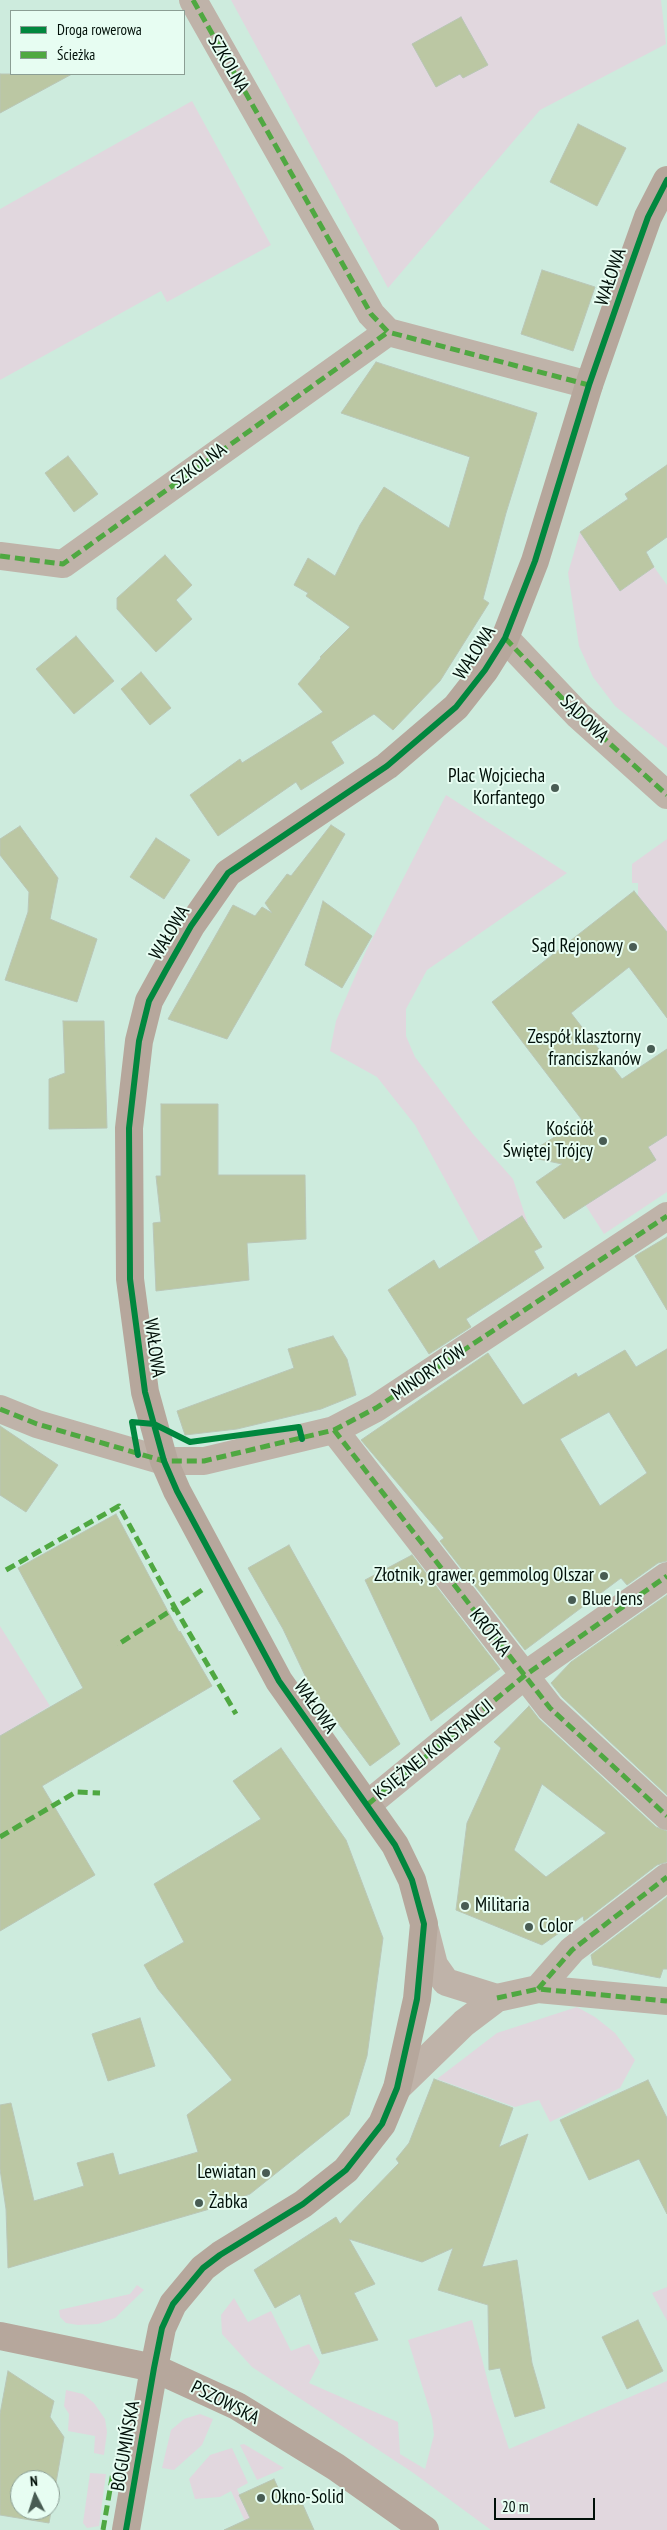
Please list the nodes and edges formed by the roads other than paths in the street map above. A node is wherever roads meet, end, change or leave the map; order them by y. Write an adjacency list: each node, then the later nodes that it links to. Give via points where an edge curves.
1 (192, 0): 3 (street, SZKOLNA, via 372,314)
2 (667, 180): 4 (street, WAŁOWA, via 648,217)
3 (388, 332): 4 (street); 5 (street, SZKOLNA, via 63,564)
4 (589, 385): 6 (street, WAŁOWA, via 536,561)
5 (0, 556)
6 (505, 638): 7 (street, SĄDOWA, via 578,715); 11 (street, WAŁOWA, via 456,707 387,766 228,872 191,926 149,1002 139,1041 129,1128 130,1279 145,1392)
7 (667, 795)
8 (667, 1216): 10 (street, MINORYTÓW, via 376,1408)
9 (0, 1409): 11 (street, MINORYTÓW, via 37,1424)
10 (334, 1430): 11 (street, MINORYTÓW, via 204,1461); 13 (street, KRÓTKA)
11 (164, 1461): 14 (street, WAŁOWA, via 279,1681)
12 (667, 1576): 13 (street, KSIĘŻNEJ KONSTANCJI)
13 (524, 1676): 14 (street, KSIĘŻNEJ KONSTANCJI); 15 (street, KRÓTKA, via 550,1708)
14 (368, 1804): 17 (street, KSIĘŻNEJ KONSTANCJI, via 395,1844 412,1880)
15 (667, 1816)
16 (667, 1876): 18 (street, via 572,1950)
17 (424, 1924): 19 (street, via 434,1965 446,1982); 21 (street, KSIĘŻNEJ KONSTANCJI, via 417,1998)
18 (538, 1988): 19 (street); 20 (street)
19 (497, 1998): 21 (street, via 464,2023)
20 (667, 2001)
21 (397, 2088): 23 (street, KSIĘŻNEJ KONSTANCJI, via 382,2124 346,2170 303,2204 220,2255 193,2280 169,2312 162,2328)
22 (0, 2336): 23 (street, PSZOWSKA)
23 (154, 2368): 24 (street, BOGUMIŃSKA); 25 (street, PSZOWSKA, via 237,2406 336,2467)
24 (126, 2530)
25 (425, 2530)

